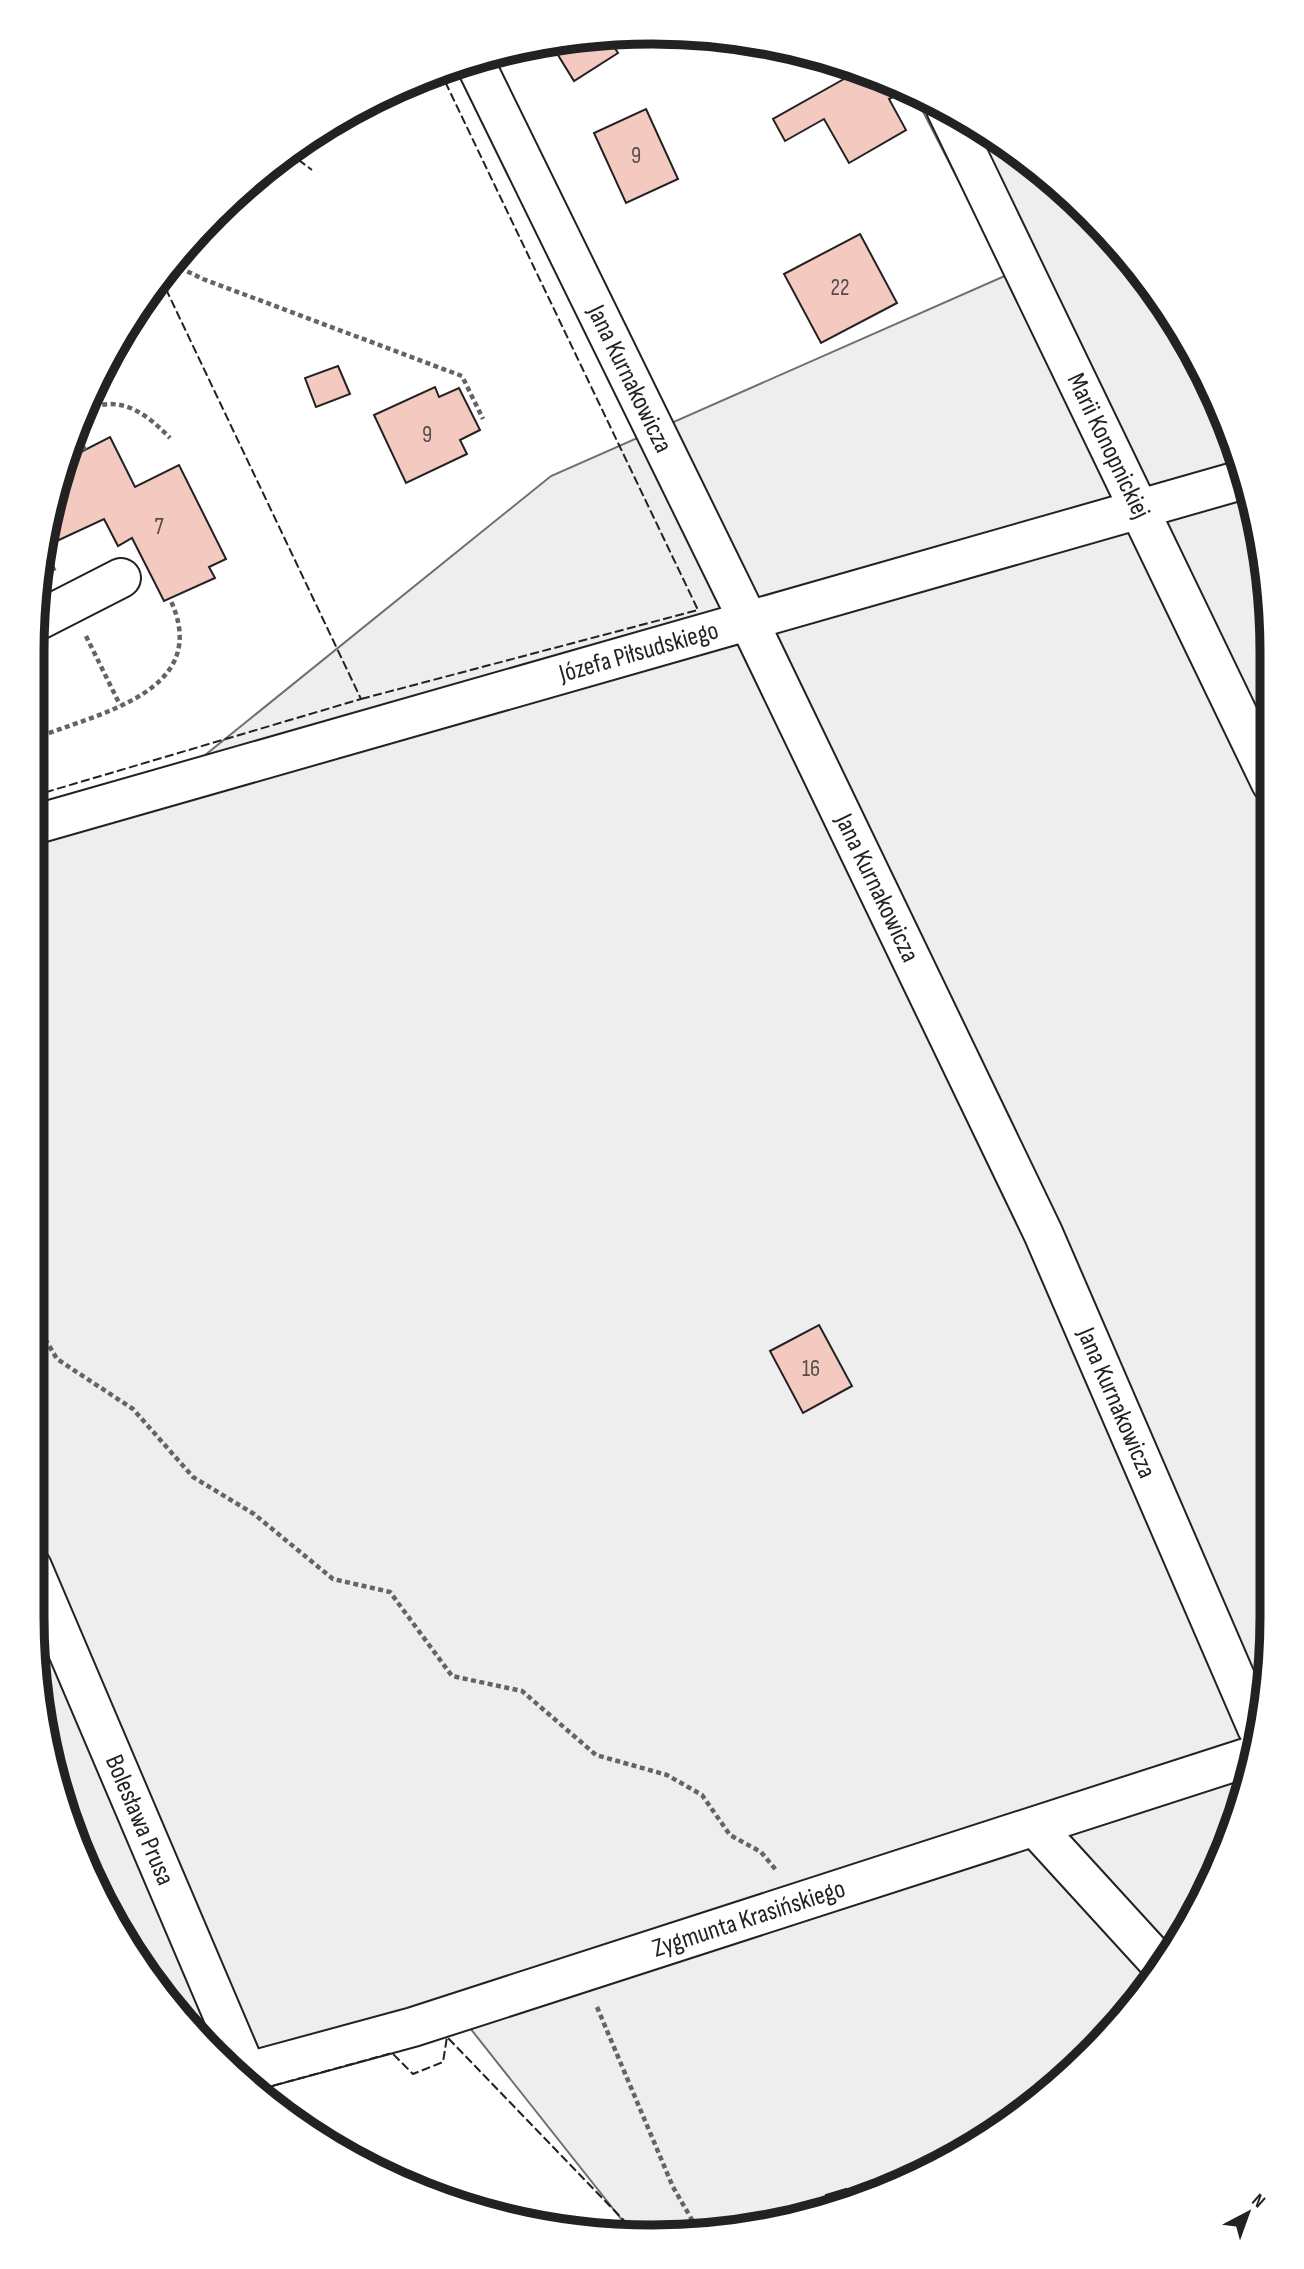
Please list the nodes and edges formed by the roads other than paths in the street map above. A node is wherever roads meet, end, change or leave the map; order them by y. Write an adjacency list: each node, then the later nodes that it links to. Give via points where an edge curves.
1 (478, 69): 7 (street, Jana Kurnakowicza)
2 (953, 123): 4 (street, Marii Konopnickiej)
3 (1236, 482): 4 (street, Józefa Piłsudskiego)
4 (1141, 508): 7 (street, Józefa Piłsudskiego); 8 (street, Marii Konopnickiej)
5 (121, 578): 6 (street)
6 (45, 617)
7 (748, 620): 9 (street, Józefa Piłsudskiego); 11 (street, Jana Kurnakowicza, via 1043,1233)
8 (1260, 760)
9 (44, 822)
10 (44, 1596): 15 (street, Bolesława Prusa)
11 (1252, 1716)
12 (1244, 1759): 13 (street, Zygmunta Krasińskiego)
13 (1036, 1828): 14 (street); 16 (street, Zygmunta Krasińskiego, via 413,2027)
14 (1155, 1959)
15 (242, 2065)
16 (249, 2072)

